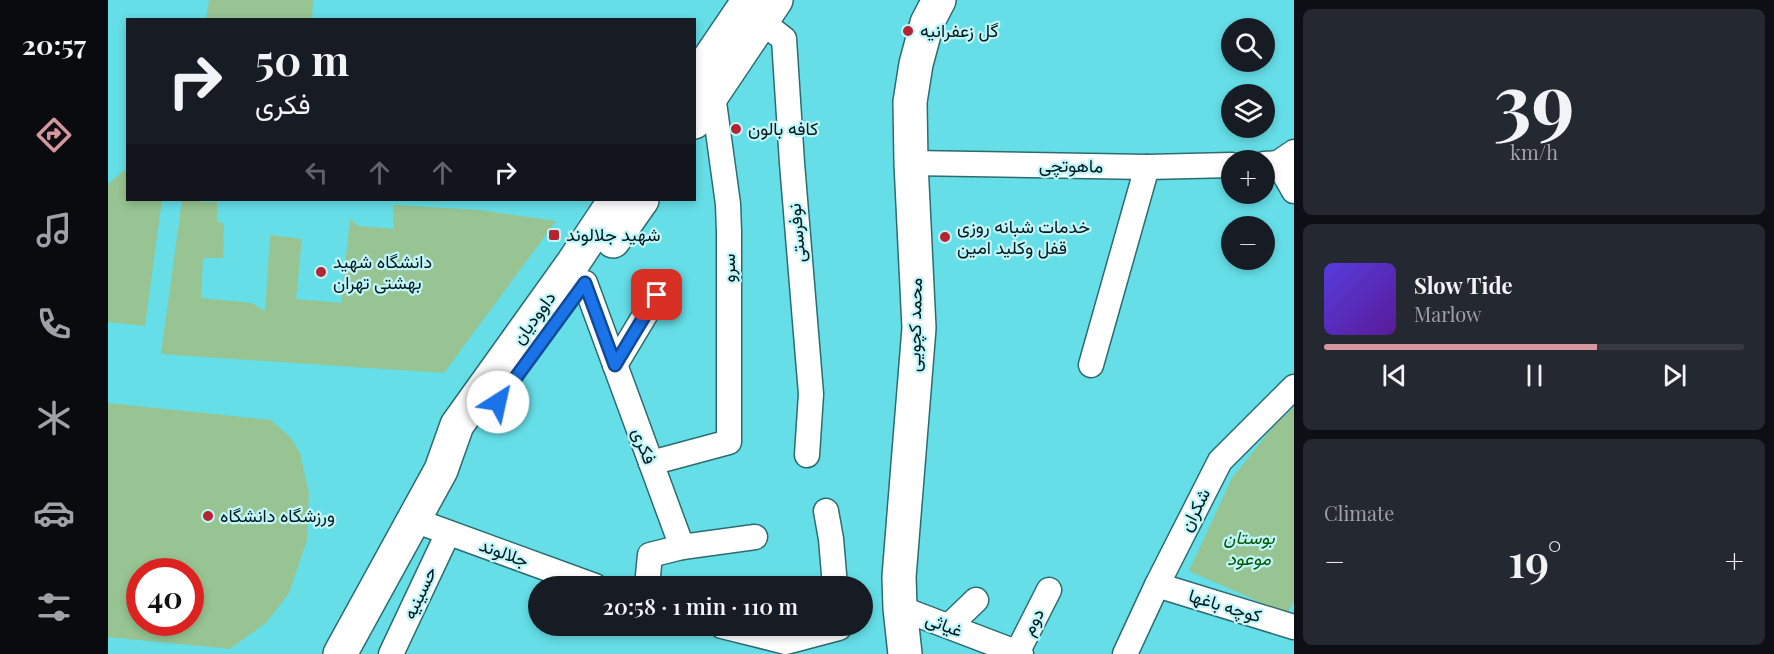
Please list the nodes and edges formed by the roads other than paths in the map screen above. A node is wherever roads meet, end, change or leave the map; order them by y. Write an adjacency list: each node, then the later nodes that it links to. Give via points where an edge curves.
1 (939, 0): 6 (street, محمد کچویی, via 927,23 916,64 910,102)
2 (762, 7): 3 (street); 17 (street, نوفرستی, via 784,39 811,394)
3 (704, 88): 4 (street); 18 (street, سرو, via 728,204 729,442)
4 (696, 115)
5 (1279, 160): 9 (street)
6 (910, 163): 8 (street, ماهوتچی); 31 (street, محمد کچویی, via 919,328 899,577)
7 (1221, 165): 8 (street, ماهوتچی)
8 (1147, 167): 15 (street)
9 (1294, 191)
10 (614, 201): 19 (street, داوودیان, via 456,426)
11 (641, 201): 12 (street, داوودیان)
12 (585, 283): 14 (street, فکری); 19 (street, داوودیان, via 474,437)
13 (657, 295): 14 (street)
14 (615, 365): 18 (street, فکری)
15 (1091, 365)
16 (1294, 387): 28 (street, شکران, via 1220,461)
17 (807, 455)
18 (651, 463): 24 (street, فکری)
19 (441, 470): 21 (street, داوودیان)
20 (825, 511): 27 (street)
21 (414, 520): 22 (street, جلالوند); 38 (street, داوودیان)
22 (448, 533): 25 (street, جلالوند); 39 (street, حسینیه)
23 (755, 537): 24 (street)
24 (682, 547): 26 (street, via 650,555)
25 (567, 576)
26 (648, 576)
27 (834, 576)
28 (1157, 585): 33 (street, کوچه باغها); 41 (street, شکران)
29 (1049, 590): 37 (street, دوم)
30 (976, 600): 32 (street)
31 (900, 608): 32 (street, غیاثی); 40 (street, محمد کچویی)
32 (949, 626): 37 (street, غیاثی)
33 (1294, 627)
34 (750, 636): 36 (street)
35 (815, 636): 36 (street)
36 (784, 648)
37 (1019, 653)
38 (340, 654)
39 (391, 654)
40 (905, 654)
41 (1125, 654)

